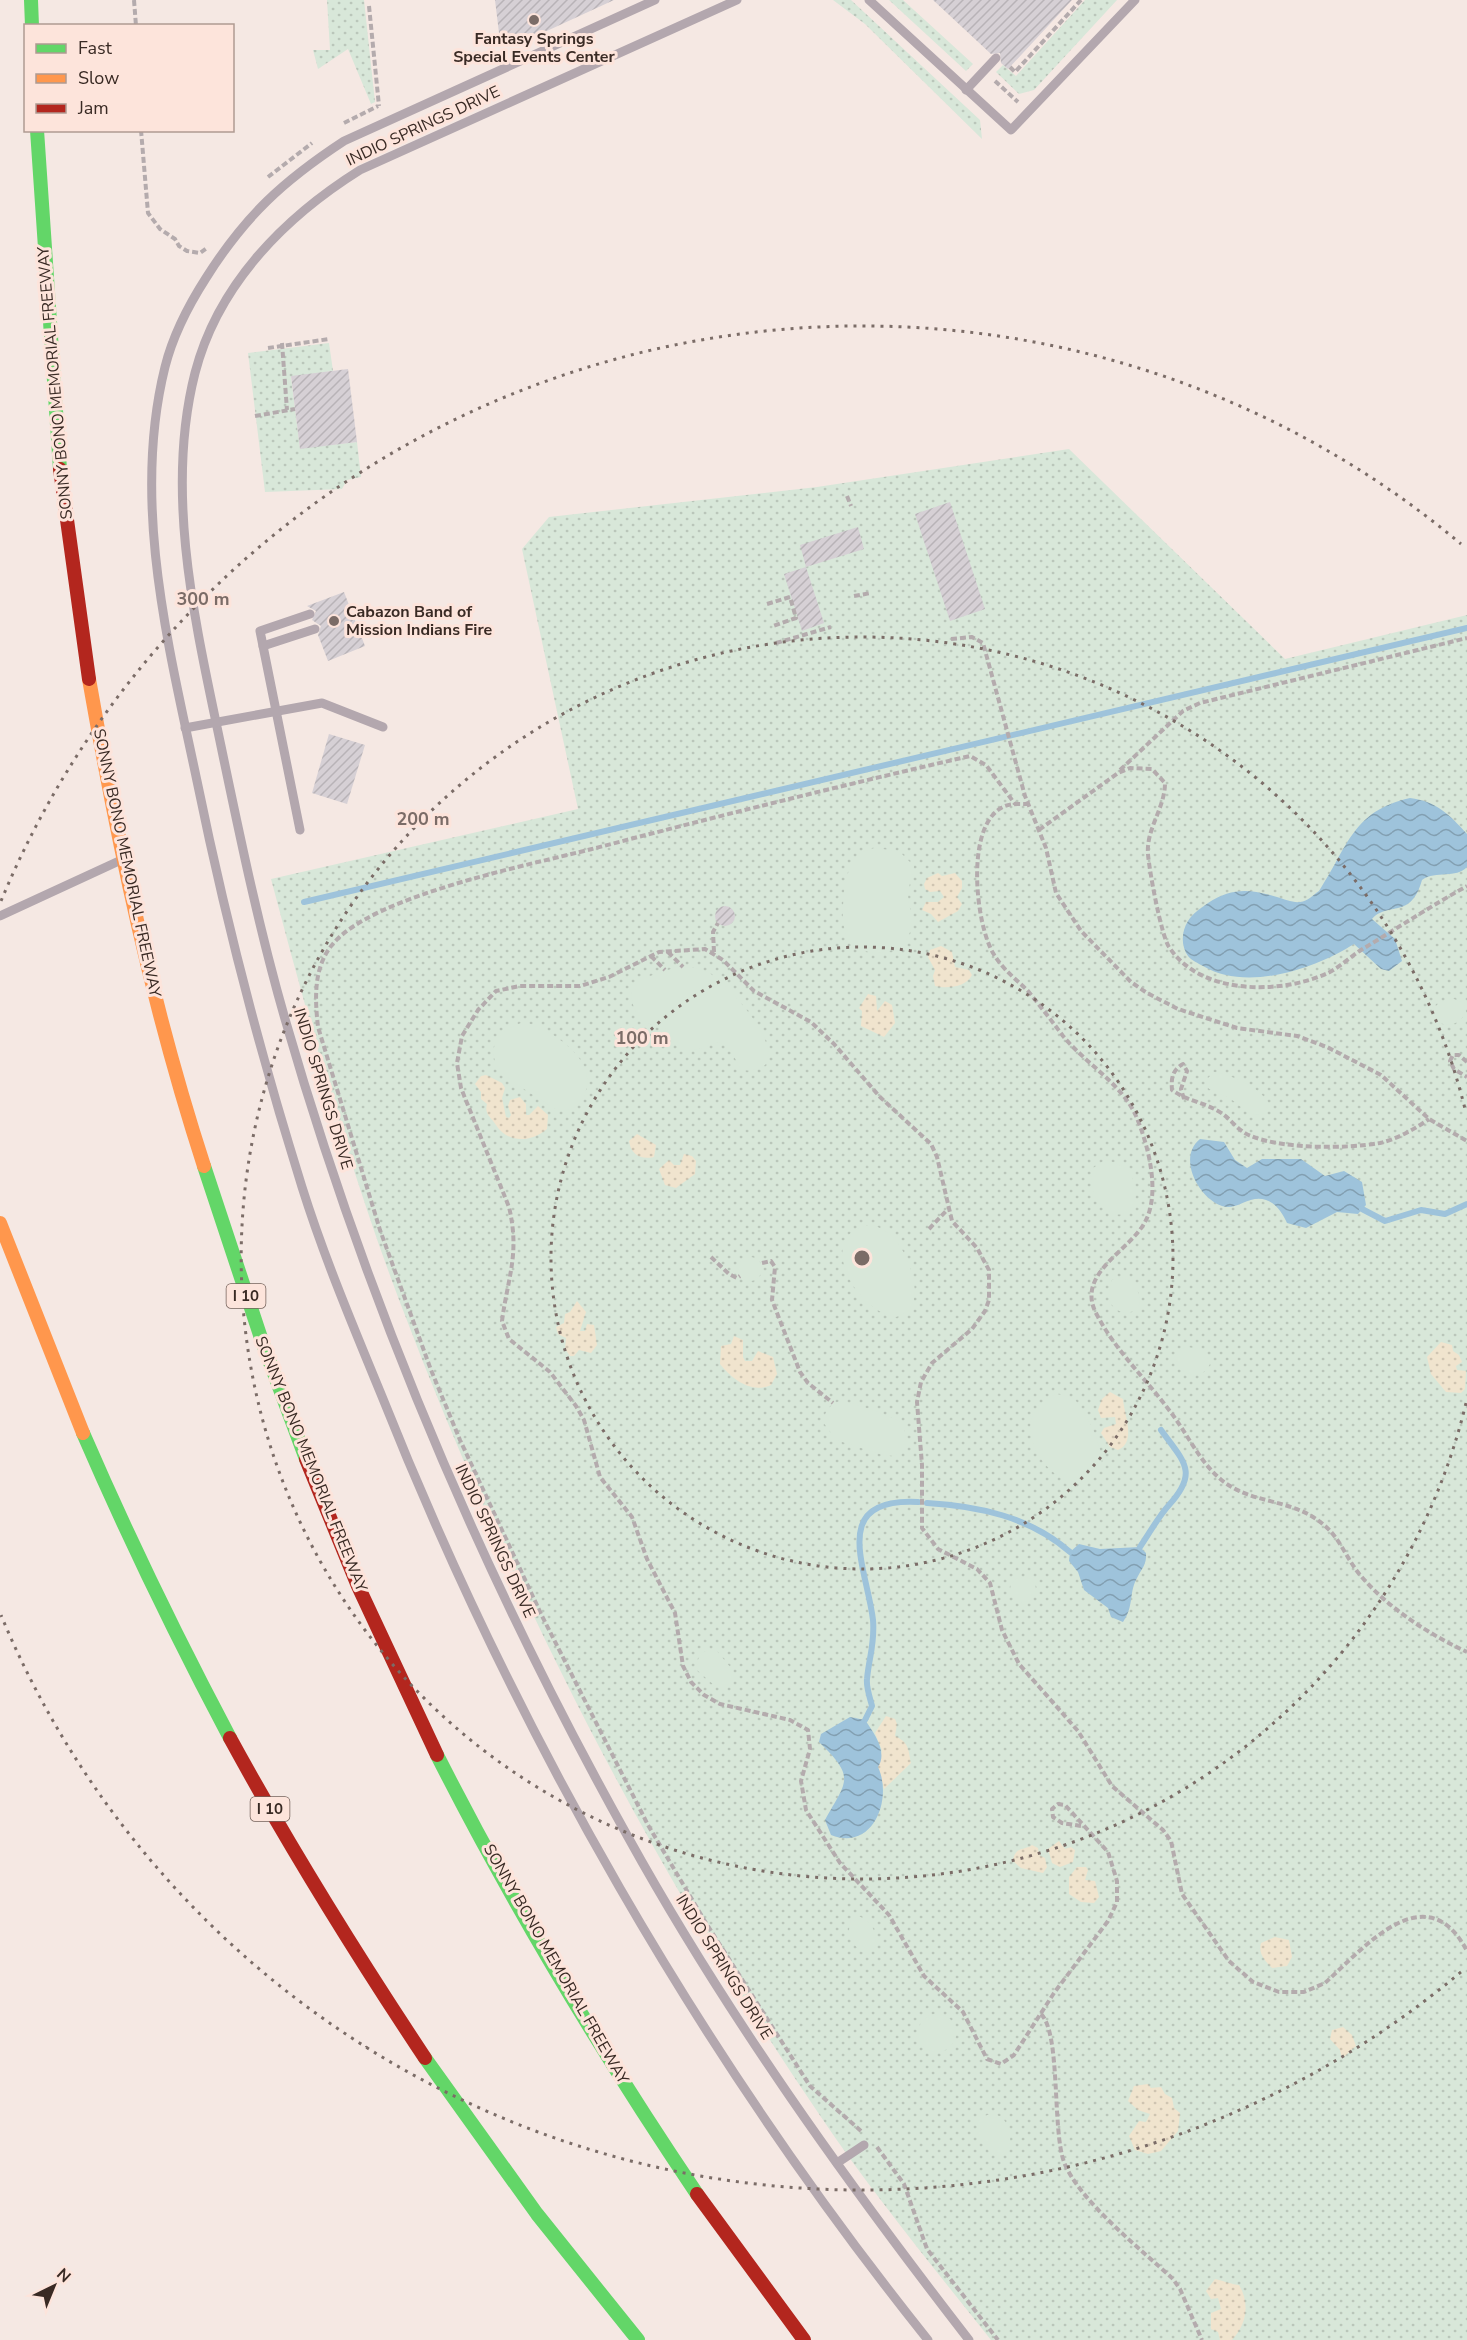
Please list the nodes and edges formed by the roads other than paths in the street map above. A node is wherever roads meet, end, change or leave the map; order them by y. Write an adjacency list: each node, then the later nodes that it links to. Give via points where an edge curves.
1 (31, 0): 6 (highway)
2 (655, 0): 16 (lane, INDIO SPRINGS DRIVE, via 344,141 305,166 234,233 176,332 165,366 154,439 154,538)
3 (737, 0): 14 (lane, INDIO SPRINGS DRIVE, via 360,170 325,192 293,220 229,292 194,374 183,484 185,536)
4 (869, 0): 8 (lane)
5 (1135, 0): 8 (lane, via 1011,130)
6 (32, 24)
7 (996, 58): 8 (lane)
8 (966, 90)
9 (37, 132): 18 (highway, SONNY BONO MEMORIAL FREEWAY / I 10, via 56,427 73,576 97,727)
10 (310, 614): 12 (lane, via 260,631)
11 (315, 628): 12 (lane)
12 (263, 646): 13 (lane)
13 (276, 710): 14 (lane); 15 (lane, via 322,703); 17 (lane)
14 (216, 722): 16 (lane); 22 (lane, INDIO SPRINGS DRIVE, via 249,880 285,1019 345,1206 441,1463 554,1699 628,1838 699,1959)
15 (382, 727)
16 (185, 728): 25 (lane, INDIO SPRINGS DRIVE, via 219,887 304,1193 409,1464 475,1613 597,1851 673,1976 765,2120 864,2260)
17 (300, 830)
18 (124, 859): 19 (lane); 24 (highway, SONNY BONO MEMORIAL FREEWAY / I 10, via 143,950 204,1172 269,1362 367,1604 440,1761 525,1919 705,2206)
19 (0, 916)
20 (0, 1223): 23 (highway, I 10, via 76,1420 129,1537 265,1801 343,1932 430,2066 513,2182)
21 (867, 2142): 22 (lane)
22 (837, 2163): 26 (lane, INDIO SPRINGS DRIVE)
23 (638, 2340)
24 (804, 2340)
25 (928, 2340)
26 (969, 2340)

